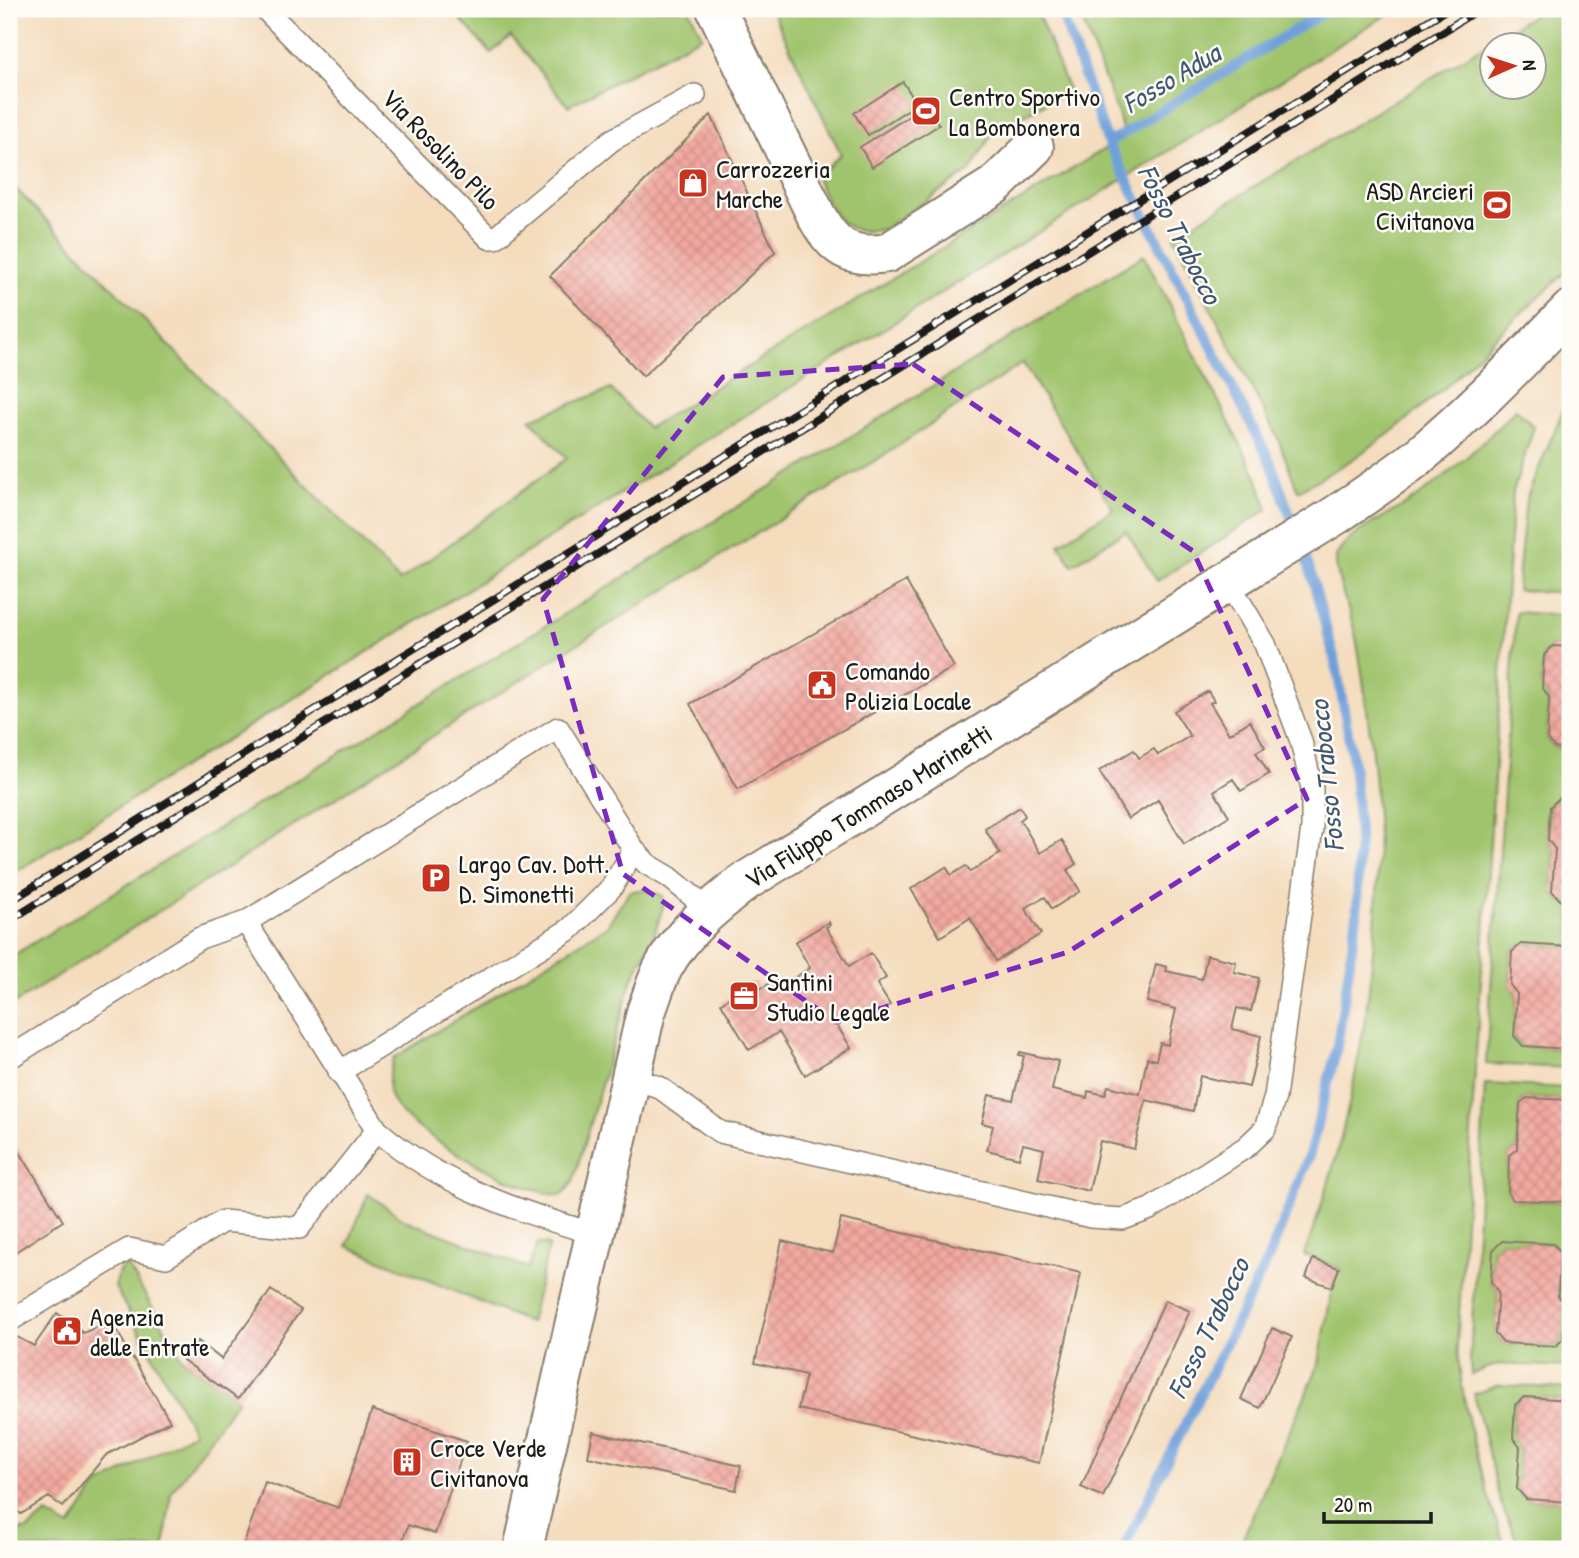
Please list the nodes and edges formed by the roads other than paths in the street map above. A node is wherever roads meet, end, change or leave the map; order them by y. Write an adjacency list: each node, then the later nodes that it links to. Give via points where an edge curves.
1 (265, 9): 3 (lane, Via Rosolino Pilo, via 489,238 495,238 612,140)
2 (716, 9): 4 (street, via 816,215 844,249 887,253 995,184)
3 (695, 95)
4 (1034, 148)
5 (1570, 310): 6 (street, Via Filippo Tommaso Marinetti, via 1494,389 1419,456 1336,516)
6 (1237, 577): 8 (street, Via Filippo Tommaso Marinetti, via 746,881); 12 (lane, via 1301,741 1312,788 1312,828 1275,1097 1265,1129 1246,1147 1150,1209 1123,1219 1091,1217 720,1132 659,1087)
7 (634, 850): 8 (lane); 9 (lane, via 558,728); 11 (lane, via 611,888 570,929)
8 (709, 910): 12 (street, Via Filippo Tommaso Marinetti, via 683,937 663,968 646,1012)
9 (246, 922): 10 (lane, via 200,938); 11 (lane)
10 (9, 1058)
11 (339, 1072): 13 (lane)
12 (631, 1078): 14 (street, Via Filippo Tommaso Marinetti)
13 (377, 1130): 14 (lane, via 408,1155 458,1184 521,1212); 15 (lane, via 299,1228 223,1221 166,1257 129,1249)
14 (595, 1234): 16 (street, Via Filippo Tommaso Marinetti)
15 (9, 1321)
16 (523, 1549)

